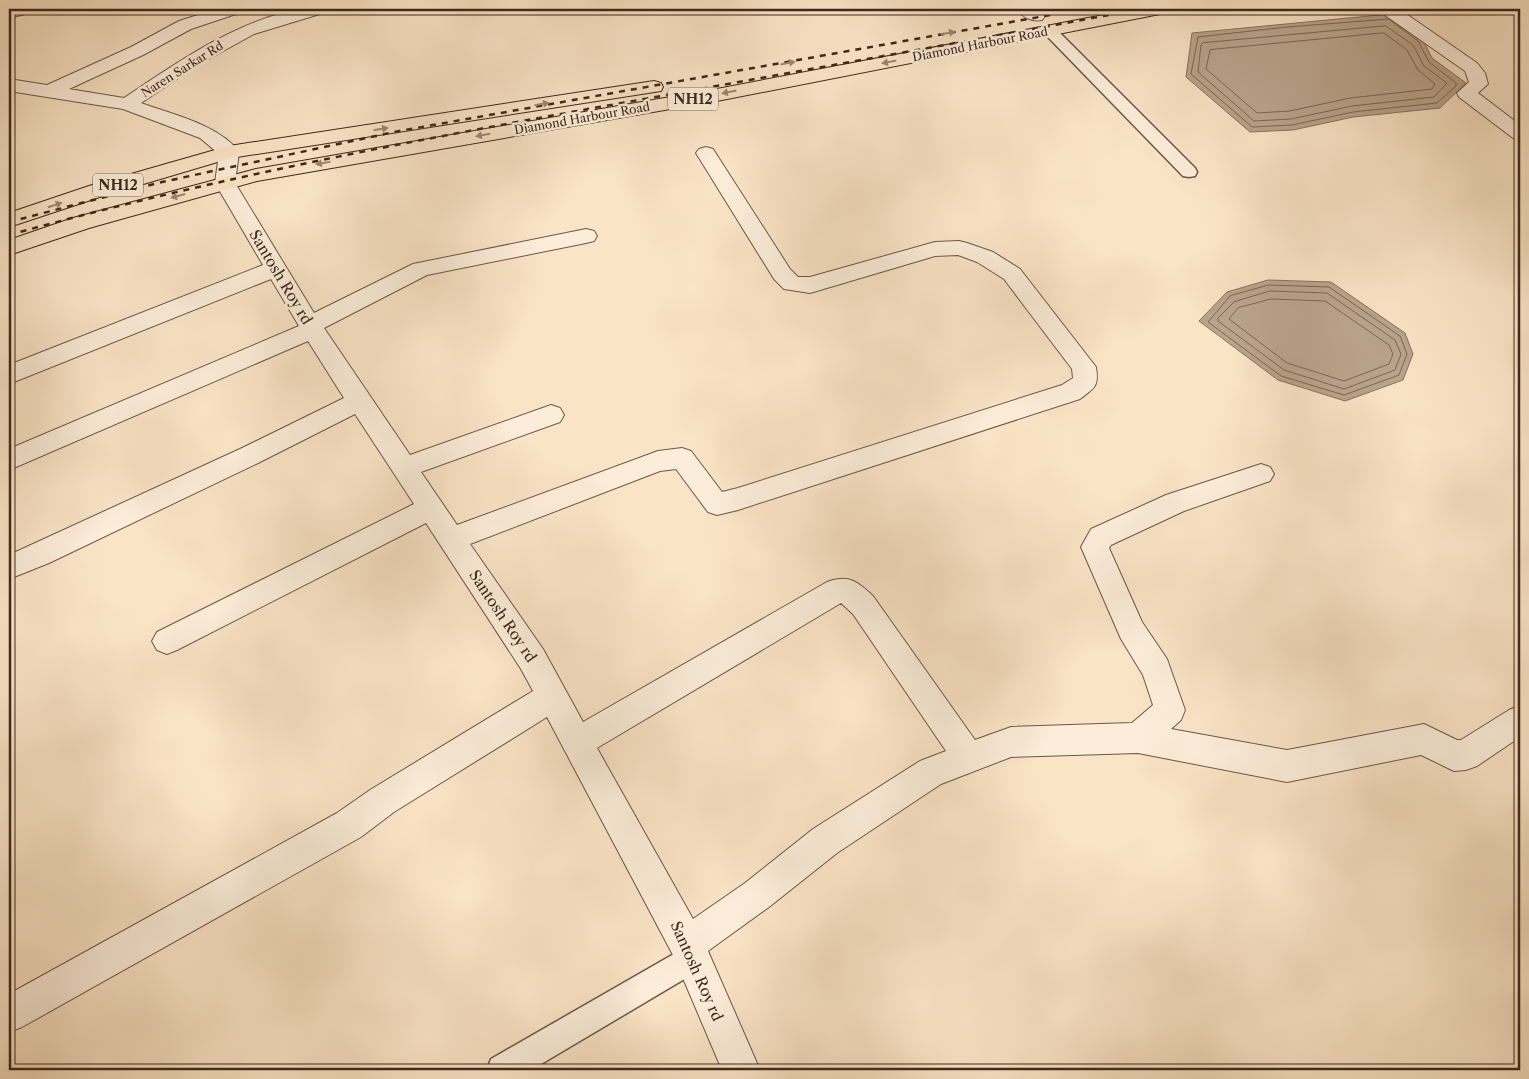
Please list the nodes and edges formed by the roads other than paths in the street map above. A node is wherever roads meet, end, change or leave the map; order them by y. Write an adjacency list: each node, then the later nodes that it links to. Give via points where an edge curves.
1 (23, 9): 8 (street)
2 (233, 9): 13 (street, via 185,25 138,51)
3 (317, 9): 14 (street, Naren Sarkar Rd, via 248,30 192,61)
4 (1073, 9): 7 (highway, Diamond Harbour Road)
5 (1160, 9): 9 (highway, Diamond Harbour Road / NH12)
6 (1388, 9): 17 (street, via 1470,67 1479,84 1466,93)
7 (1031, 12): 10 (highway, Diamond Harbour Road, one-way to 7)
8 (9, 13)
9 (1049, 30): 16 (highway, Diamond Harbour Road / NH12, one-way to 16, via 722,94); 20 (lane)
10 (880, 45)
11 (9, 85): 13 (street)
12 (667, 85): 15 (highway, Diamond Harbour Road / NH12, one-way to 12)
13 (50, 91): 14 (street)
14 (127, 104): 18 (street, Naren Sarkar Rd, via 207,134)
15 (515, 108): 16 (highway); 18 (highway, Diamond Harbour Road / NH12, one-way to 15)
16 (521, 128): 21 (highway, Diamond Harbour Road / NH12, one-way to 21)
17 (1520, 134)
18 (229, 152): 21 (street); 22 (highway, Diamond Harbour Road / NH12, one-way to 18)
19 (706, 152): 34 (street, via 782,274 792,284 810,284 935,249 959,248 985,257 1012,274 1084,366 1086,381 1071,392 724,503 717,504 706,494 682,458 658,461)
20 (1189, 172)
21 (225, 183): 24 (highway, Diamond Harbour Road / NH12, one-way to 24, via 81,223); 25 (street, Santosh Roy rd)
22 (9, 220)
23 (586, 236): 26 (street, via 421,269)
24 (9, 248)
25 (276, 268): 26 (street, Santosh Roy rd); 27 (street)
26 (312, 328): 28 (street, Santosh Roy rd); 30 (street)
27 (9, 375)
28 (359, 401): 31 (street, Santosh Roy rd); 35 (street, via 249,456)
29 (551, 415): 31 (street)
30 (9, 460)
31 (404, 468): 33 (street, Santosh Roy rd)
32 (1261, 474): 39 (street, via 1175,503 1101,537 1095,547 1131,630 1156,669 1170,710)
33 (431, 508): 34 (street, Santosh Roy rd); 36 (street)
34 (452, 540): 37 (street, Santosh Roy rd)
35 (9, 567)
36 (167, 641)
37 (553, 696): 40 (street, Santosh Roy rd); 43 (street, via 382,801 349,825)
38 (1520, 720): 39 (street, via 1466,754 1454,756 1424,739 1287,766)
39 (1138, 738): 41 (street, via 1011,742)
40 (578, 742): 41 (street, via 838,591 850,592 863,605); 42 (street, Santosh Roy rd)
41 (969, 758): 42 (street, via 931,772 834,836)
42 (690, 951): 44 (lane); 45 (street, Santosh Roy rd)
43 (9, 1014)
44 (502, 1070)
45 (741, 1070)

